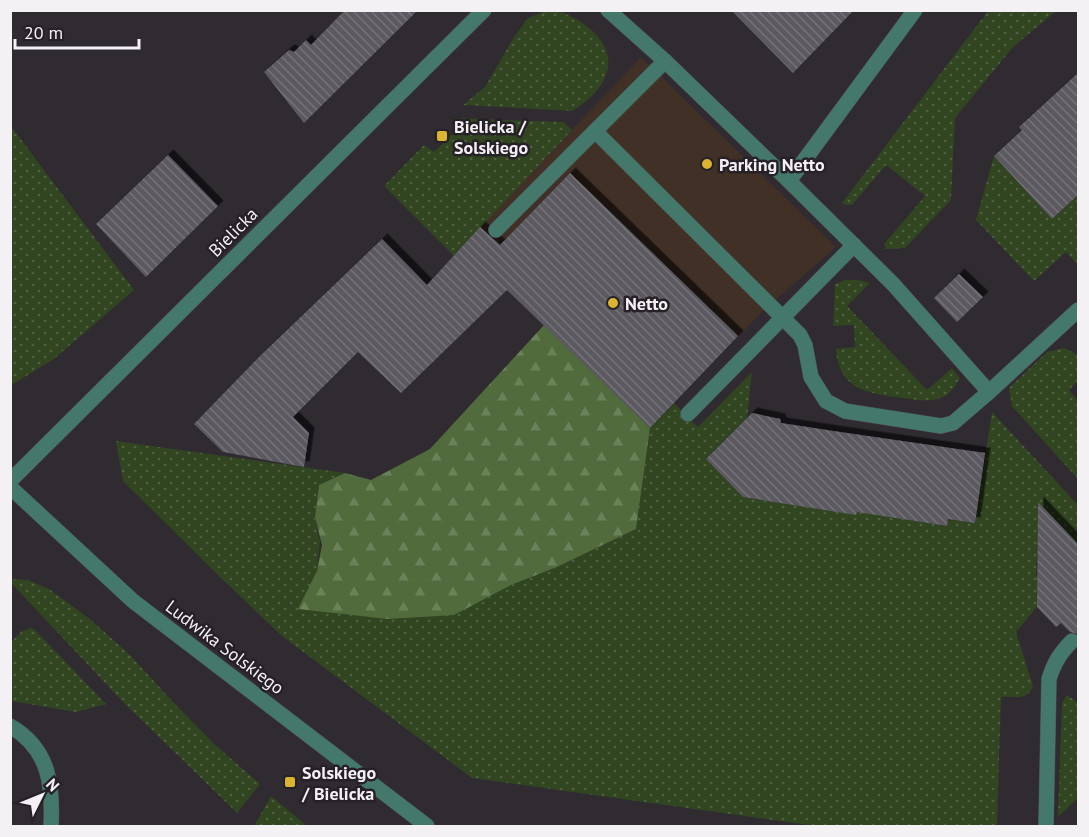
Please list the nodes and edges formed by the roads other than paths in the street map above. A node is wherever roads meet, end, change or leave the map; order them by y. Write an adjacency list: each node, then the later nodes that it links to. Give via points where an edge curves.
1 (484, 10): 13 (street, Bielicka)
2 (608, 10): 4 (street)
3 (915, 10): 6 (street)
4 (665, 61): 5 (street); 6 (street)
5 (595, 131): 7 (street); 10 (street)
6 (789, 181): 8 (street)
7 (496, 230)
8 (854, 245): 10 (street); 11 (street)
9 (1078, 310): 11 (street)
10 (782, 317): 11 (street, via 805,345 810,377 819,391 826,401 845,411 941,426 953,423); 12 (street)
11 (989, 392)
12 (688, 414)
13 (10, 481)
14 (10, 487): 18 (street, Ludwika Solskiego, via 133,601)
15 (1072, 641): 19 (street, via 1060,652 1050,679)
16 (10, 726): 17 (street, via 42,758 50,778)
17 (51, 826)
18 (427, 826)
19 (1047, 826)

